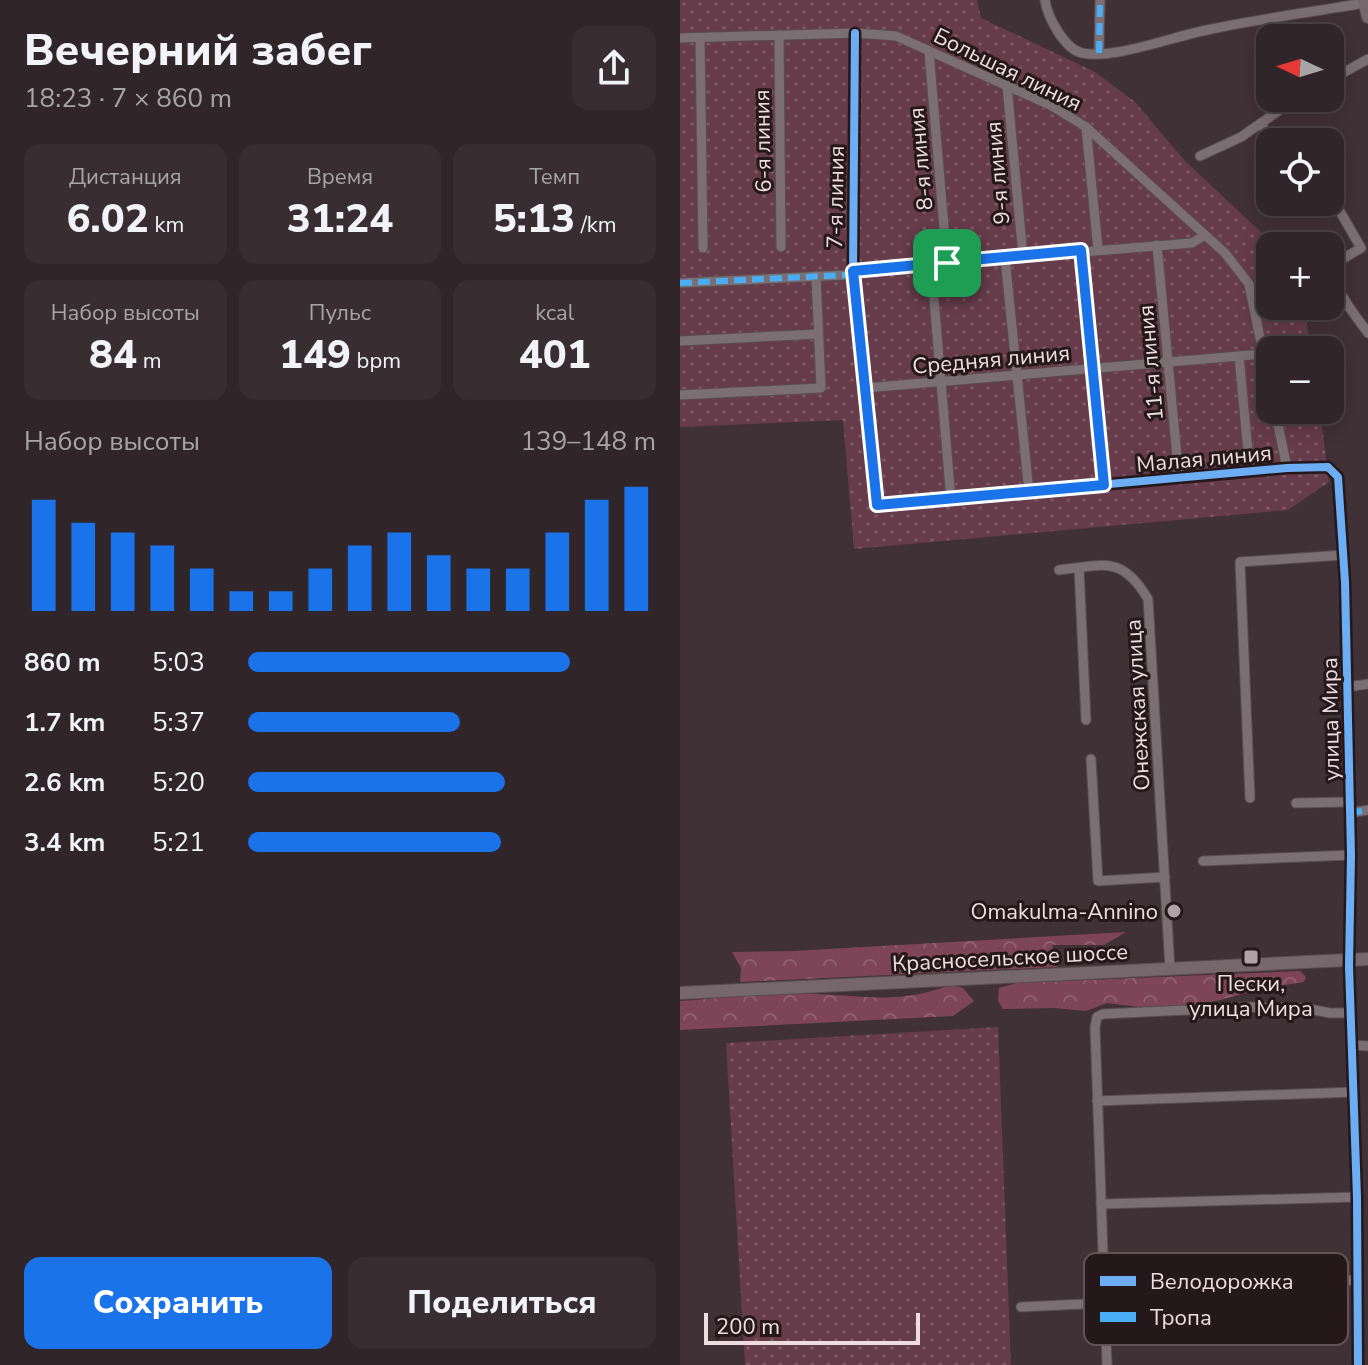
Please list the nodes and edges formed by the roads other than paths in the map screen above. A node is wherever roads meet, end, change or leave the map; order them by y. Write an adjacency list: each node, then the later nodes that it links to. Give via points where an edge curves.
1 (1045, 0): 10 (street, via 1074,50)
2 (1100, 0): 10 (street)
3 (1364, 1): 4 (main road); 10 (street)
4 (1368, 17)
5 (855, 33): 6 (street, Большая линия); 9 (street, Большая линия, via 896,36); 30 (street, 7-я линия)
6 (779, 35): 8 (street, Большая линия); 22 (street, 6-я линия)
7 (680, 38): 8 (street, Большая линия)
8 (700, 38): 23 (street)
9 (929, 52): 13 (street, Большая линия); 28 (street, 8-я линия)
10 (1099, 53)
11 (1368, 59): 12 (street)
12 (1344, 72)
13 (1007, 86): 16 (street, Большая линия); 26 (street, 9-я линия)
14 (1277, 112): 15 (street)
15 (1262, 123): 17 (street); 18 (street)
16 (1086, 127): 20 (street, Большая линия); 24 (street)
17 (1264, 128)
18 (1200, 156)
19 (1343, 216): 33 (street, via 1361,248 1335,265 1332,273)
20 (1205, 235): 21 (street, via 1192,243); 35 (street, Большая линия, via 1249,284)
21 (1157, 245): 24 (street); 39 (street, 11-я линия)
22 (781, 247)
23 (703, 248)
24 (1098, 249): 25 (street)
25 (1081, 250): 26 (street); 40 (street)
26 (1023, 256): 27 (street)
27 (1005, 258): 28 (street); 41 (street)
28 (947, 263): 29 (street)
29 (931, 264): 30 (street); 42 (street)
30 (853, 271): 31 (street); 43 (street, 7-я линия)
31 (816, 276): 32 (street); 34 (street)
32 (680, 283)
33 (1368, 333)
34 (818, 334): 36 (street); 44 (street, via 821,388)
35 (1259, 336)
36 (680, 341)
37 (1256, 355): 38 (street, Средняя линия)
38 (1239, 356): 39 (street, Средняя линия); 47 (street)
39 (1168, 362): 40 (street, Средняя линия); 49 (street, 11-я линия)
40 (1093, 368): 41 (street, Средняя линия); 50 (street)
41 (1017, 375): 42 (street, Средняя линия); 51 (street)
42 (941, 381): 43 (street, Средняя линия); 52 (street)
43 (865, 388): 53 (street, 7-я линия)
44 (680, 395)
45 (1278, 424): 46 (street)
46 (1287, 468): 47 (street, Малая линия); 48 (street, Малая линия, via 1328,467)
47 (1250, 472): 49 (street, Малая линия)
48 (1338, 477): 54 (street, улица Мира)
49 (1179, 478): 50 (street, Малая линия)
50 (1104, 485): 51 (street, Малая линия)
51 (1029, 492): 52 (street, Малая линия)
52 (951, 500): 53 (street, Малая линия)
53 (877, 505)
54 (1343, 555): 58 (street, улица Мира); 61 (street, via 1240,562)
55 (1079, 568): 56 (street, Онежская улица); 59 (street); 67 (street, Онежская улица, via 1124,569 1148,599)
56 (1059, 570)
57 (1368, 684): 58 (street)
58 (1347, 687): 63 (street, улица Мира)
59 (1086, 720)
60 (1091, 759): 67 (street, via 1098,881)
61 (1250, 798)
62 (1296, 803): 63 (street)
63 (1350, 808): 64 (street); 65 (street, улица Мира)
64 (1368, 810)
65 (1351, 855): 66 (street); 69 (street, улица Мира)
66 (1203, 861)
67 (1165, 877): 70 (street, Онежская улица)
68 (1368, 959): 69 (main road, Красносельское шоссе)
69 (1346, 960): 70 (main road, Красносельское шоссе); 72 (street, улица Мира)
70 (1170, 969): 71 (main road, Красносельское шоссе)
71 (680, 993)
72 (1349, 1013): 73 (street, улица Мира); 76 (street, via 1250,1007 1103,1014 1095,1027)
73 (1353, 1045): 74 (street); 75 (street, улица Мира)
74 (1368, 1046)
75 (1354, 1092): 76 (street); 77 (street, улица Мира)
76 (1097, 1101): 78 (street)
77 (1357, 1197): 78 (street); 80 (street, улица Мира)
78 (1101, 1204): 79 (street)
79 (1102, 1253)
80 (1361, 1276): 85 (street, улица Мира)
81 (1084, 1304): 82 (street)
82 (1021, 1307)
83 (1106, 1345): 84 (street)
84 (1107, 1365)
85 (1358, 1365)

